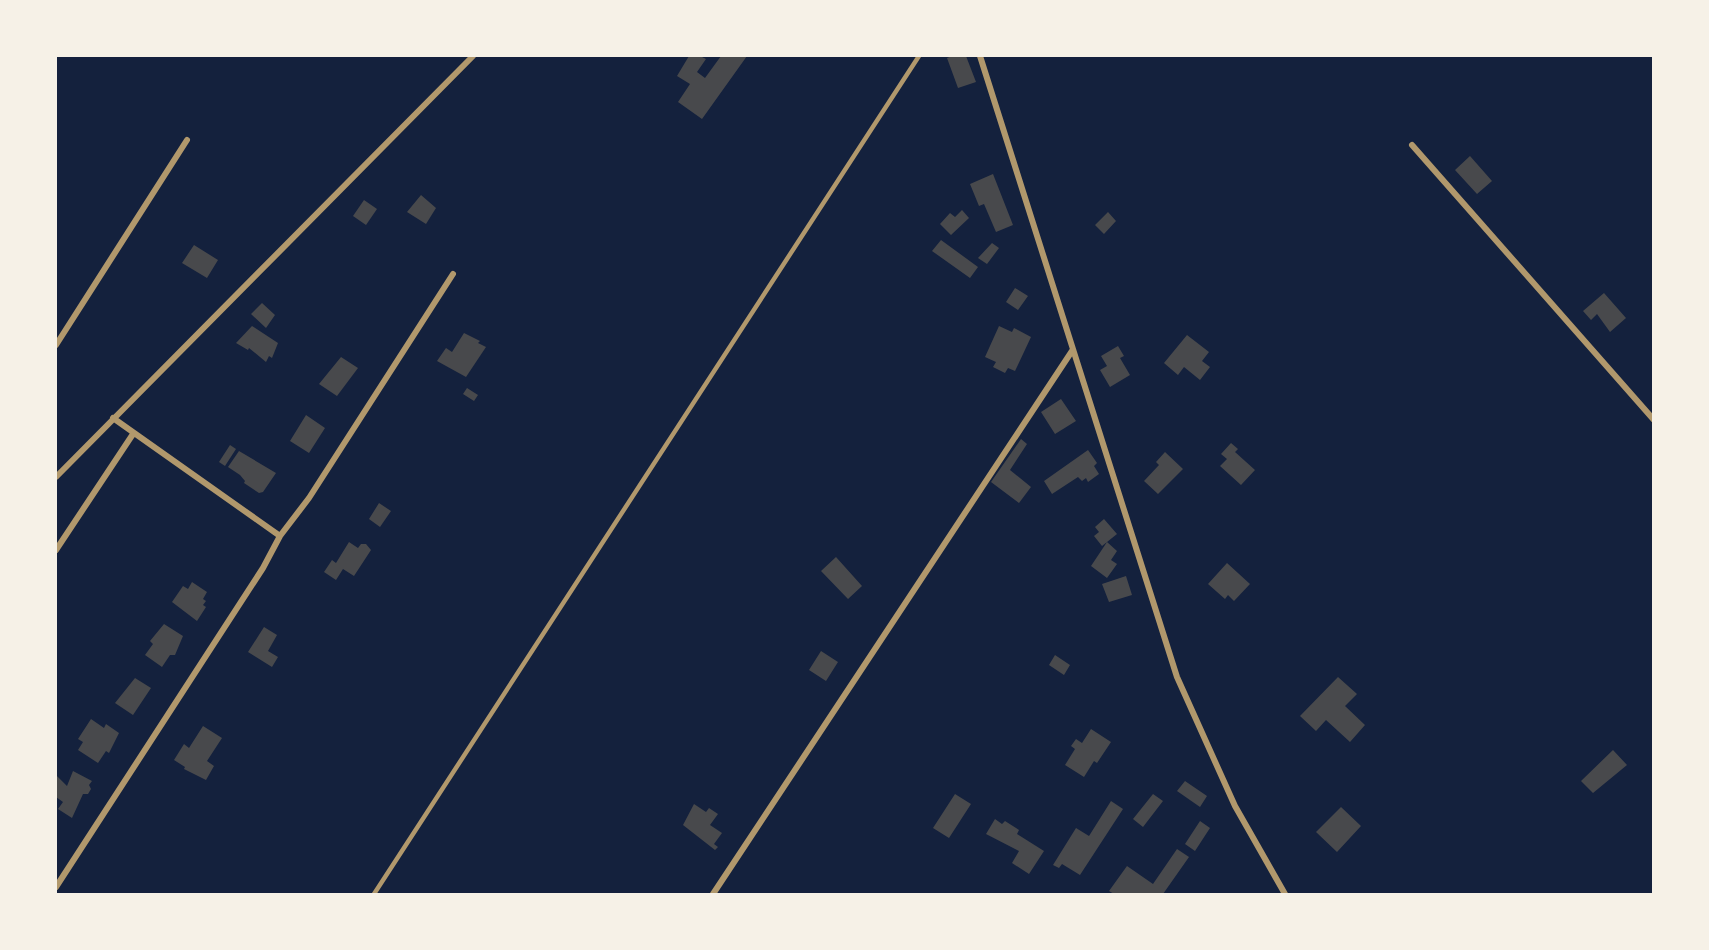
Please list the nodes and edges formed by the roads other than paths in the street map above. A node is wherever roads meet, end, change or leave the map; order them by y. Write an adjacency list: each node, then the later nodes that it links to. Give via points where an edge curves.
1 (473, 56): 9 (street)
2 (919, 56): 16 (lane)
3 (980, 56): 8 (street)
4 (187, 140): 7 (street)
5 (1412, 145): 10 (street)
6 (453, 274): 13 (street, via 309,498)
7 (56, 345)
8 (1072, 351): 17 (street); 18 (street, via 1177,677 1235,806)
9 (113, 418): 11 (street); 12 (street)
10 (1653, 420)
11 (133, 434): 13 (street); 14 (street)
12 (56, 477)
13 (280, 536): 15 (street)
14 (56, 550)
15 (56, 887)
16 (374, 894)
17 (713, 894)
18 (1286, 894)

